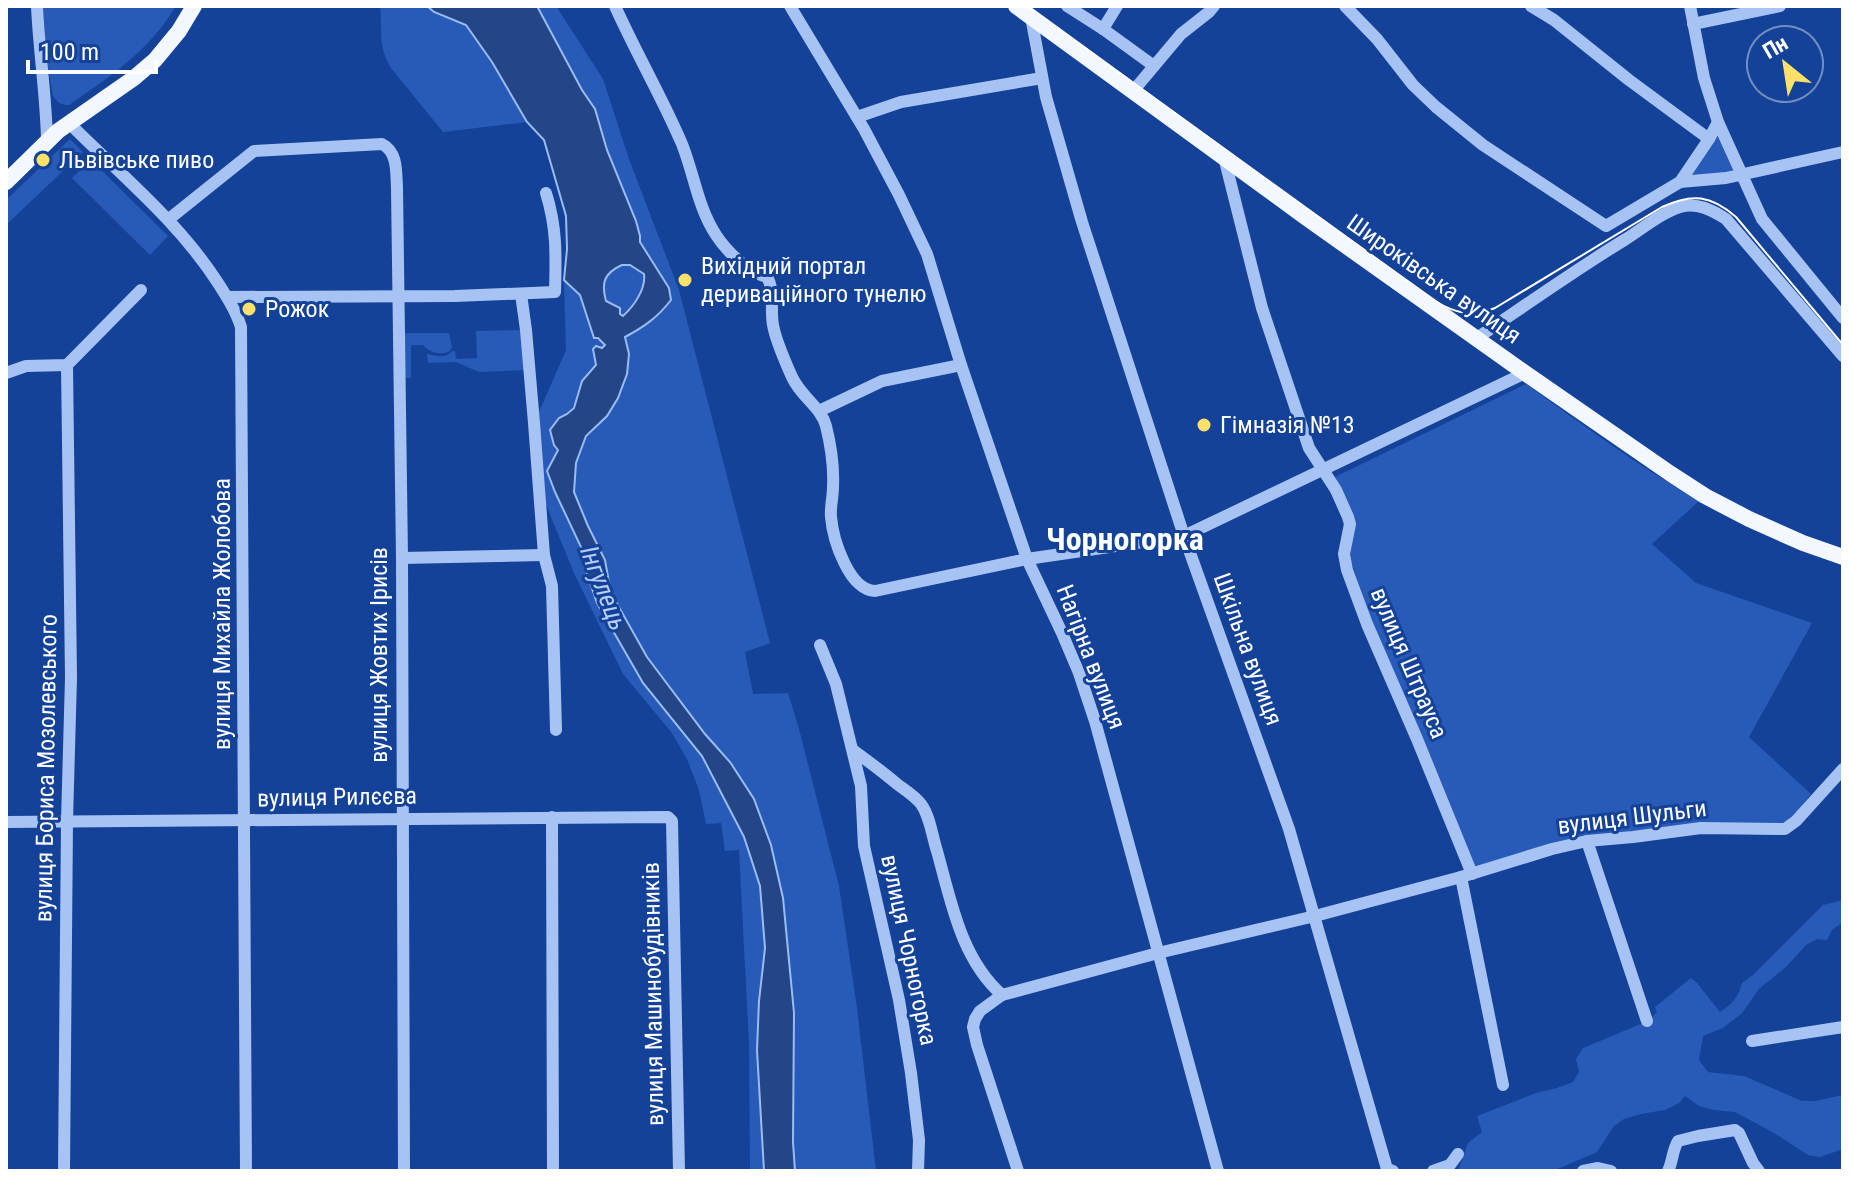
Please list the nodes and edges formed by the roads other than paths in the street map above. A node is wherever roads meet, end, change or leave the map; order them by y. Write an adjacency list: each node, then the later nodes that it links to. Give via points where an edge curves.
1 (37, 6): 23 (street)
2 (194, 6): 21 (main road, via 155,60)
3 (615, 6): 42 (street, via 672,121 717,236 771,284 773,326 786,362 796,387)
4 (790, 6): 19 (street, Нагірна вулиця)
5 (1016, 6): 13 (main road, Широківська вулиця)
6 (1067, 6): 15 (street)
7 (1117, 6): 15 (street)
8 (1214, 6): 16 (street)
9 (1345, 6): 28 (street, via 1436,107 1483,145 1606,226)
10 (1531, 6): 22 (street)
11 (1690, 6): 14 (street)
12 (1780, 6): 14 (street)
13 (1031, 17): 17 (street, Шкільна вулиця); 18 (main road, Широківська вулиця)
14 (1693, 24): 20 (street)
15 (1103, 29): 16 (street)
16 (1154, 66): 18 (street)
17 (1042, 78): 19 (street, via 901,102); 44 (street, Шкільна вулиця, via 1082,222)
18 (1134, 90): 25 (main road, Широківська вулиця)
19 (857, 117): 39 (street, Нагірна вулиця, via 927,254)
20 (1718, 122): 22 (street); 26 (street)
21 (69, 123): 23 (main road); 30 (street, вулиця Михайла Жолобова)
22 (1709, 139): 28 (street)
23 (47, 140): 27 (main road)
24 (1843, 152): 26 (street)
25 (1224, 157): 36 (main road, Широківська вулиця); 43 (street, вулиця Штрауса, via 1262,308 1309,448)
26 (1742, 175): 28 (street); 35 (street, via 1762,219)
27 (6, 182)
28 (1680, 182)
29 (546, 193): 32 (street, via 554,216 555,292)
30 (169, 219): 33 (street, вулиця Жовтих Ірисів, via 254,151 382,144 392,152 395,164); 34 (street, вулиця Михайла Жолобова)
31 (141, 290): 38 (street)
32 (521, 294): 33 (street); 45 (street)
33 (398, 296): 34 (street); 47 (street, вулиця Жовтих Ірисів)
34 (227, 297): 57 (street, вулиця Михайла Жолобова, via 242,335)
35 (1843, 318)
36 (1477, 338): 37 (street, via 1654,221 1680,207 1697,205 1726,219); 41 (main road, Широківська вулиця)
37 (1843, 356)
38 (67, 365): 40 (street, via 26,366); 56 (street, вулиця Бориса Мозолевського)
39 (961, 365): 42 (street, via 882,381); 48 (street, Нагірна вулиця)
40 (6, 373)
41 (1525, 373): 43 (street); 46 (main road, Широківська вулиця, via 1705,496)
42 (819, 411): 48 (street, via 832,462 830,514 836,543 856,581 867,590)
43 (1322, 470): 44 (street); 60 (street, вулиця Штрауса, via 1350,524 1344,554 1352,584)
44 (1184, 536): 48 (street); 61 (street, Шкільна вулиця)
45 (544, 555): 47 (street); 50 (street, via 552,586)
46 (1843, 557)
47 (402, 558): 55 (street, вулиця Жовтих Ірисів)
48 (1027, 559): 62 (street, Нагірна вулиця, via 1095,721)
49 (820, 645): 51 (street, вулиця Чорногорка)
50 (556, 730)
51 (852, 744): 63 (street, via 922,806 965,943); 75 (street, вулиця Чорногорка, via 861,786 864,846 911,1073)
52 (1843, 769): 59 (street, вулиця Шульги, via 1785,829 1701,828)
53 (552, 817): 54 (street, вулиця Рилєєва); 55 (street, вулиця Рилєєва); 73 (street)
54 (668, 817): 74 (street, вулиця Машинобудівників)
55 (401, 818): 57 (street, вулиця Рилєєва); 72 (street, вулиця Жовтих Ірисів)
56 (67, 821): 57 (street, вулиця Рилєєва); 58 (street, вулиця Рилєєва); 70 (street, вулиця Бориса Мозолевського)
57 (244, 821): 71 (street, вулиця Михайла Жолобова)
58 (6, 822)
59 (1587, 841): 60 (street, вулиця Шульги); 64 (street)
60 (1466, 875): 61 (street, вулиця Шульги); 67 (street, вулиця Штрауса)
61 (1315, 916): 62 (street, вулиця Шульги); 69 (street, Шкільна вулиця)
62 (1158, 953): 63 (street, вулиця Шульги); 77 (street, Нагірна вулиця)
63 (1002, 995): 76 (street, via 980,1011 973,1027)
64 (1647, 1021)
65 (1843, 1027): 66 (street)
66 (1752, 1041)
67 (1503, 1085)
68 (1458, 1154): 78 (street, via 1450,1165)
69 (1386, 1167)
70 (64, 1171)
71 (246, 1171)
72 (404, 1171)
73 (553, 1171)
74 (679, 1171)
75 (918, 1171)
76 (1018, 1171)
77 (1218, 1171)
78 (1433, 1171)
79 (1583, 1171): 80 (street)
80 (1611, 1171)
81 (1668, 1171): 82 (street, via 1678,1141 1735,1130)
82 (1759, 1171)

